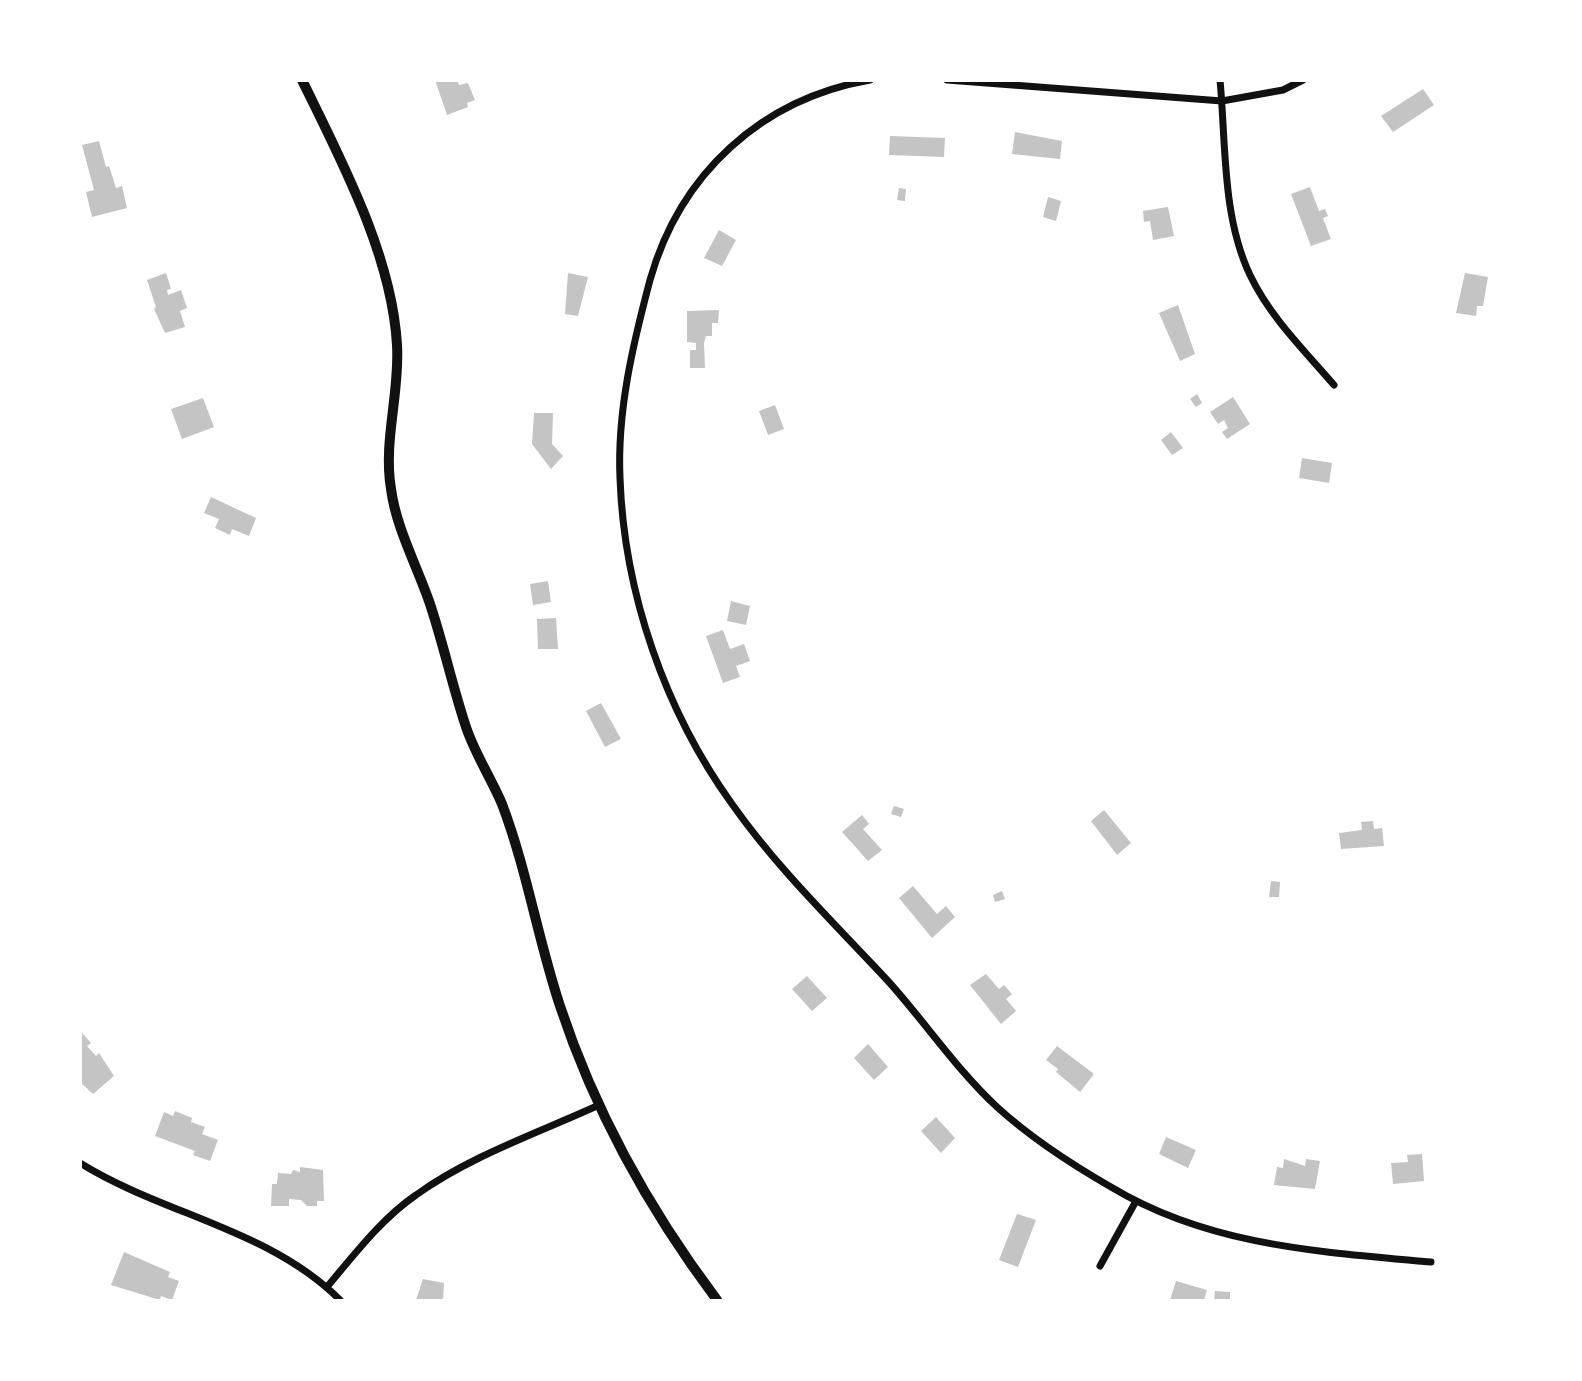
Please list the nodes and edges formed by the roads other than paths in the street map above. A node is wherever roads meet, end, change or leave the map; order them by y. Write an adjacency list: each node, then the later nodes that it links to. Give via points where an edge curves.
1 (302, 80): 8 (street, via 368,228 395,314 397,351 388,457 391,492 467,730 501,803 523,869 559,1005)
2 (870, 80): 10 (street, via 829,88 759,124 699,180 667,234 653,269 629,366 620,478 629,561 643,619 674,702 732,805 994,1104 1067,1160)
3 (947, 80): 6 (street)
4 (1220, 80): 6 (street)
5 (1303, 80): 6 (street, via 1283,90)
6 (1222, 101): 7 (street, via 1231,209 1250,274 1274,315)
7 (1334, 385)
8 (599, 1105): 13 (street, via 415,1195 366,1240); 15 (street, via 654,1205)
9 (80, 1163): 13 (street, via 138,1194 265,1246)
10 (1136, 1201): 11 (street, via 1248,1241); 12 (street)
11 (1431, 1262)
12 (1100, 1266)
13 (327, 1287): 14 (street)
14 (340, 1300)
15 (718, 1300)

